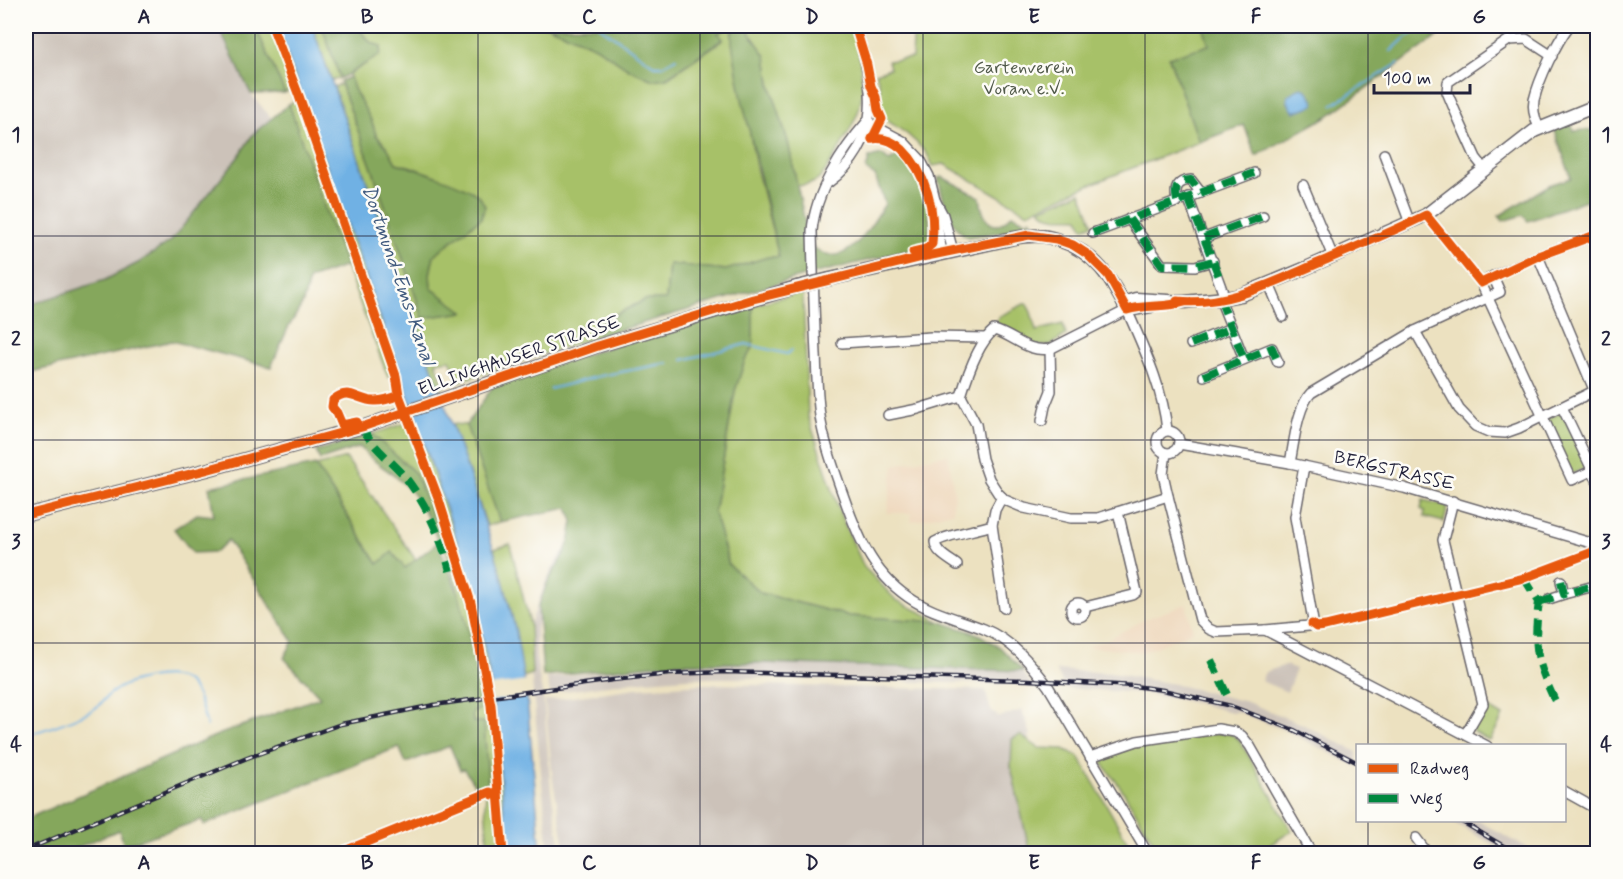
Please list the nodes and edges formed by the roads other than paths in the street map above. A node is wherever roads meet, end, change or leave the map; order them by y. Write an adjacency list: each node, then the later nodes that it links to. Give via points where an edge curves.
1 (855, 26): 5 (street, via 871,86)
2 (1569, 26): 3 (street)
3 (1552, 56): 6 (street, via 1534,100); 8 (street, via 1526,39 1509,40 1448,82 1448,92 1466,137)
4 (1598, 105): 6 (main road)
5 (867, 122): 21 (street, via 903,141 915,153 929,176); 72 (street, via 863,140 828,183 816,208 812,231 818,395 835,472 865,550 892,585 939,613 986,630 1022,654 1048,686)
6 (1539, 129): 8 (main road)
7 (1384, 154): 17 (street)
8 (1485, 168): 14 (main road)
9 (1254, 172): 11 (street)
10 (1303, 185): 23 (street)
11 (1200, 193): 12 (street); 13 (street, via 1191,180 1182,181 1175,192)
12 (1188, 197): 13 (street); 20 (street)
13 (1177, 201): 16 (street)
14 (1426, 215): 17 (main road); 26 (street)
15 (1263, 216): 20 (street, via 1236,221)
16 (1129, 219): 18 (street); 24 (street, via 1162,265 1195,266)
17 (1410, 223): 23 (main road)
18 (1093, 232)
19 (1598, 234): 22 (street)
20 (1204, 238): 24 (street)
21 (947, 252): 30 (main road, ELLINGHAUSER STRASSE, via 1029,236 1050,238 1088,254 1103,268); 58 (main road, ELLINGHAUSER STRASSE, bridge, via 692,317 294,446)
22 (1538, 256): 25 (street); 41 (street)
23 (1333, 257): 27 (main road)
24 (1213, 261): 29 (street)
25 (1493, 276): 26 (street); 28 (street, via 1500,292)
26 (1480, 283): 28 (street)
27 (1269, 284): 29 (main road); 31 (street)
28 (1488, 298): 33 (street); 45 (street)
29 (1223, 299): 30 (main road, via 1136,299); 32 (street)
30 (1125, 306): 37 (street); 47 (street, via 1150,364)
31 (1283, 316)
32 (1231, 328): 36 (street); 38 (street)
33 (1415, 331): 45 (street, via 1459,409 1474,426 1505,433); 50 (street, via 1305,399)
34 (986, 338): 35 (street); 37 (street, via 994,330 1004,332 1023,346); 42 (street)
35 (842, 343)
36 (1191, 344)
37 (1050, 349): 46 (street, via 1051,391)
38 (1244, 359): 39 (street, via 1272,348); 40 (street)
39 (1278, 362)
40 (1204, 376)
41 (1597, 391): 43 (street)
42 (961, 396): 44 (street); 55 (street, via 976,424 986,470)
43 (1562, 407): 45 (street); 52 (street)
44 (888, 415)
45 (1543, 417): 52 (street, via 1572,480)
46 (1042, 421)
47 (1167, 430): 48 (street, via 1176,434); 49 (street, via 1156,443)
48 (1179, 444): 49 (street, via 1173,452); 50 (street, BERGSTRASSE)
49 (1166, 453): 54 (street, via 1163,474)
50 (1290, 464): 51 (street, BERGSTRASSE)
51 (1304, 466): 56 (street, BERGSTRASSE); 69 (street, via 1295,517 1313,621)
52 (1595, 469): 53 (street)
53 (1598, 482)
54 (1168, 496): 57 (street); 69 (street, via 1200,620 1216,632)
55 (1002, 497): 57 (street, via 1024,508 1071,518 1098,518); 59 (street)
56 (1453, 501): 61 (street, BERGSTRASSE); 70 (street, via 1443,540 1483,704)
57 (1119, 512): 67 (street, via 1137,592)
58 (26, 514)
59 (992, 525): 62 (street, via 935,542 940,552); 68 (street)
60 (1598, 533): 61 (street)
61 (1596, 545)
62 (957, 565)
63 (1561, 581): 65 (street)
64 (1598, 585): 65 (street)
65 (1564, 594): 66 (street)
66 (1549, 599)
67 (1085, 607)
68 (1004, 608)
69 (1265, 630): 70 (street)
70 (1466, 734): 71 (street)
71 (1484, 744)
72 (1090, 757): 78 (street); 79 (street, via 1137,741 1212,729 1229,730 1242,736 1250,746)
73 (490, 792): 77 (street)
74 (1566, 792): 75 (street)
75 (1598, 810)
76 (1416, 838): 80 (street)
77 (337, 854)
78 (1148, 854)
79 (1312, 854)
80 (1428, 854)

